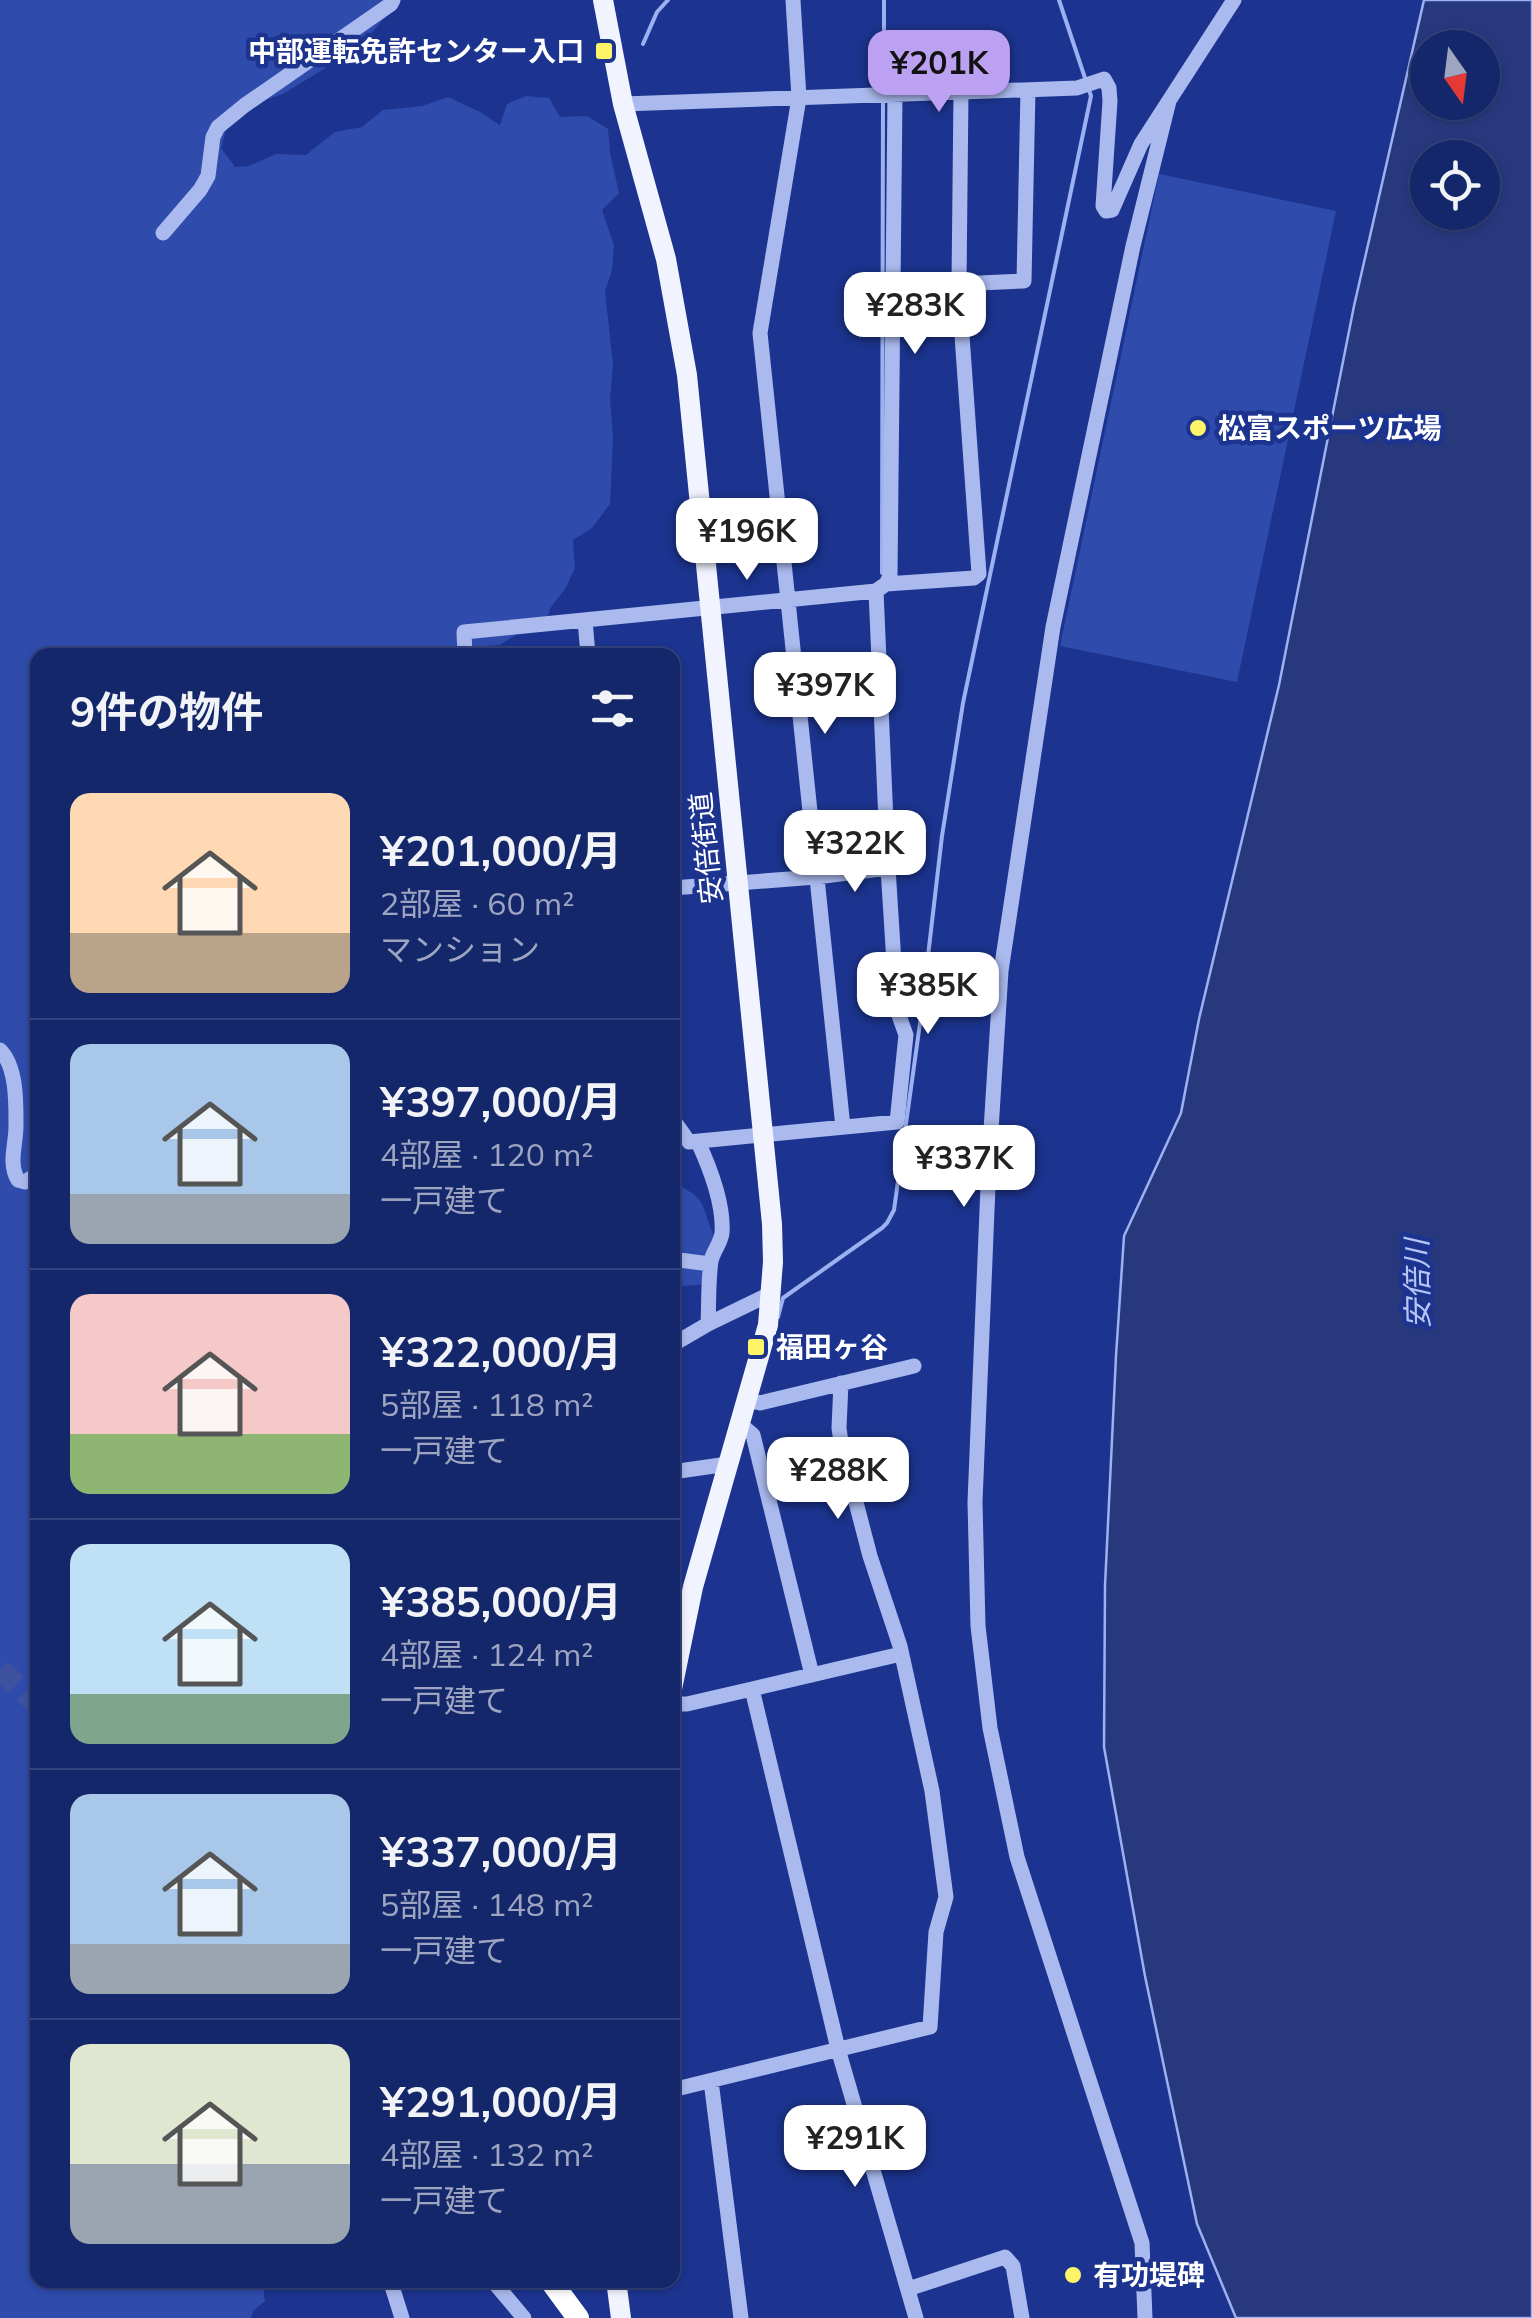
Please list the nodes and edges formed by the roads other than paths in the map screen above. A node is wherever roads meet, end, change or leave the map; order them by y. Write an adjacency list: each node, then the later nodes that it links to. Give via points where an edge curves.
1 (394, 0): 11 (street, via 218,127 208,176)
2 (603, 0): 10 (main road, 安倍街道)
3 (794, 0): 8 (street)
4 (1234, 0): 9 (street)
5 (1028, 90): 6 (street); 9 (street, via 1104,79 1110,101 1106,211 1117,202 1141,144); 12 (street, via 1024,280)
6 (961, 92): 7 (street); 12 (street)
7 (895, 94): 8 (street); 13 (street)
8 (799, 98): 10 (street); 16 (street, via 760,334)
9 (1169, 101): 65 (street, via 1053,627 1001,971 975,1502 978,1626 1016,1857 1142,2243)
10 (624, 104): 17 (main road, 安倍街道, via 679,325)
11 (163, 234)
12 (959, 284): 13 (street)
13 (893, 286): 15 (street, via 890,576)
14 (961, 322): 15 (street, via 979,574)
15 (881, 588): 16 (street); 21 (street)
16 (788, 602): 17 (street); 22 (street)
17 (709, 609): 18 (street); 23 (main road, 安倍街道)
18 (585, 620): 19 (street, via 464,632); 20 (street)
19 (465, 648)
20 (587, 648)
21 (888, 868): 22 (street); 26 (street, via 897,1010 906,1035 897,1122)
22 (816, 877): 23 (street); 26 (street)
23 (737, 883): 24 (street); 28 (main road, 安倍街道)
24 (680, 887)
25 (0, 1050): 30 (street, via 12,1073 12,1172 18,1180)
26 (843, 1127): 28 (street)
27 (680, 1129): 29 (street, via 689,1142)
28 (762, 1136): 29 (street); 33 (main road, 安倍街道, via 772,1224)
29 (698, 1142): 32 (street, via 721,1221)
30 (30, 1179)
31 (680, 1260): 32 (street)
32 (710, 1264): 34 (street)
33 (770, 1294): 34 (street); 38 (main road, 安倍街道, via 768,1326)
34 (708, 1324): 35 (street)
35 (680, 1339)
36 (914, 1366): 37 (street)
37 (840, 1383): 38 (street, via 760,1403); 43 (street, via 842,1449)
38 (746, 1400): 39 (main road, 安倍街道)
39 (740, 1424): 40 (main road, 安倍街道); 44 (street, via 753,1434)
40 (728, 1464): 41 (street); 42 (main road, 安倍街道)
41 (680, 1471)
42 (680, 1650)
43 (901, 1654): 44 (street); 47 (street, via 932,1792 946,1897 936,1932 930,2027)
44 (812, 1675): 45 (street)
45 (752, 1689): 46 (street); 47 (street)
46 (680, 1704)
47 (838, 2049): 48 (street); 56 (street)
48 (711, 2082): 49 (street); 62 (street)
49 (680, 2088)
50 (393, 2288): 57 (street)
51 (499, 2288): 58 (street)
52 (547, 2288): 59 (highway, bridge)
53 (556, 2288): 59 (street)
54 (558, 2288): 60 (highway, bridge)
55 (617, 2288): 61 (main road)
56 (908, 2289): 63 (street); 64 (street, via 1004,2257 1014,2266)
57 (402, 2318)
58 (524, 2318)
59 (567, 2318)
60 (578, 2318)
61 (620, 2318)
62 (741, 2318)
63 (916, 2318)
64 (1022, 2318)
65 (1146, 2318)

